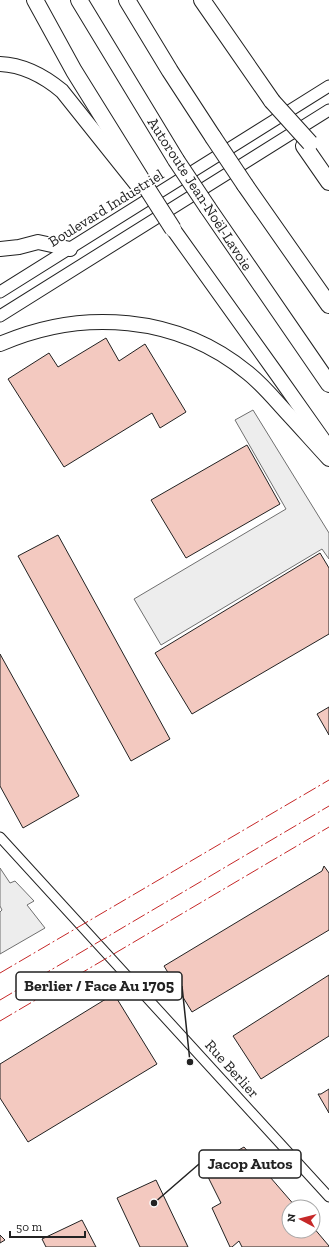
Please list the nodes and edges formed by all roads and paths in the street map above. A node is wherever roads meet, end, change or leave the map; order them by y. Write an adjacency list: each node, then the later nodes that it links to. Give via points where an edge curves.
1 (34, 0): 11 (highway)
2 (79, 0): 19 (highway, Autoroute Jean-Noël-Lavoie, bridge, via 176,160)
3 (126, 0): 16 (highway, bridge, via 213,137)
4 (202, 0): 8 (highway, bridge, via 272,101)
5 (0, 64): 11 (main road, via 32,71 48,79 69,98)
6 (329, 86): 14 (street, Boulevard Industriel)
7 (329, 110): 17 (street)
8 (307, 144): 9 (highway); 10 (highway)
9 (329, 164)
10 (329, 182)
11 (140, 184): 12 (highway, bridge)
12 (173, 229): 20 (main road)
13 (0, 249): 14 (main road, via 38,242)
14 (70, 249): 15 (street, Boulevard Industriel)
15 (0, 292)
16 (329, 306)
17 (0, 316)
18 (0, 344): 21 (main road, via 38,330 89,322 131,323 178,334 212,349 248,372)
19 (329, 384)
20 (329, 448)
21 (329, 459)
22 (0, 837): 23 (street, Rue Berlier)
23 (329, 1197)

